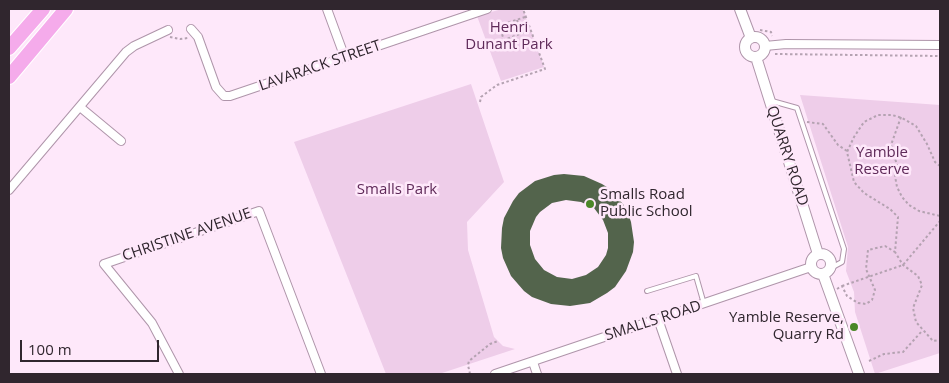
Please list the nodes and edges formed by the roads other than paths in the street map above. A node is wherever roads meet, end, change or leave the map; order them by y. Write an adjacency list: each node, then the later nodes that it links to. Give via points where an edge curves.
1 (43, 9): 10 (highway)
2 (66, 9): 14 (highway)
3 (327, 9): 13 (street)
4 (487, 9): 13 (street, LAVARACK STREET)
5 (740, 9): 8 (street)
6 (191, 29): 13 (street, LAVARACK STREET, via 198,38 216,87 224,96 237,95)
7 (168, 30): 16 (street, via 126,52)
8 (751, 38): 11 (street, via 760,38); 12 (street, via 746,42 745,50)
9 (940, 45): 11 (street, via 786,44)
10 (9, 48)
11 (768, 50): 12 (street)
12 (756, 57): 15 (street, QUARRY ROAD)
13 (345, 58)
14 (9, 77)
15 (770, 101): 19 (street, QUARRY ROAD); 21 (lane, via 797,108 844,249 842,262)
16 (80, 106): 17 (street); 18 (street)
17 (121, 142)
18 (9, 190)
19 (818, 254): 20 (street, via 813,258); 21 (street, via 830,260)
20 (811, 267): 21 (street, via 814,272); 23 (street, SMALLS ROAD)
21 (826, 271): 31 (street, via 830,293)
22 (646, 291): 23 (lane, via 696,276)
23 (704, 304): 24 (street, SMALLS ROAD)
24 (658, 319): 25 (street, SMALLS ROAD); 30 (street)
25 (533, 362): 28 (street, SMALLS ROAD); 29 (street)
26 (179, 374): 27 (street, CHRISTINE AVENUE, via 152,323 104,264 259,210)
27 (321, 374)
28 (495, 374)
29 (537, 374)
30 (677, 374)
31 (859, 374)

